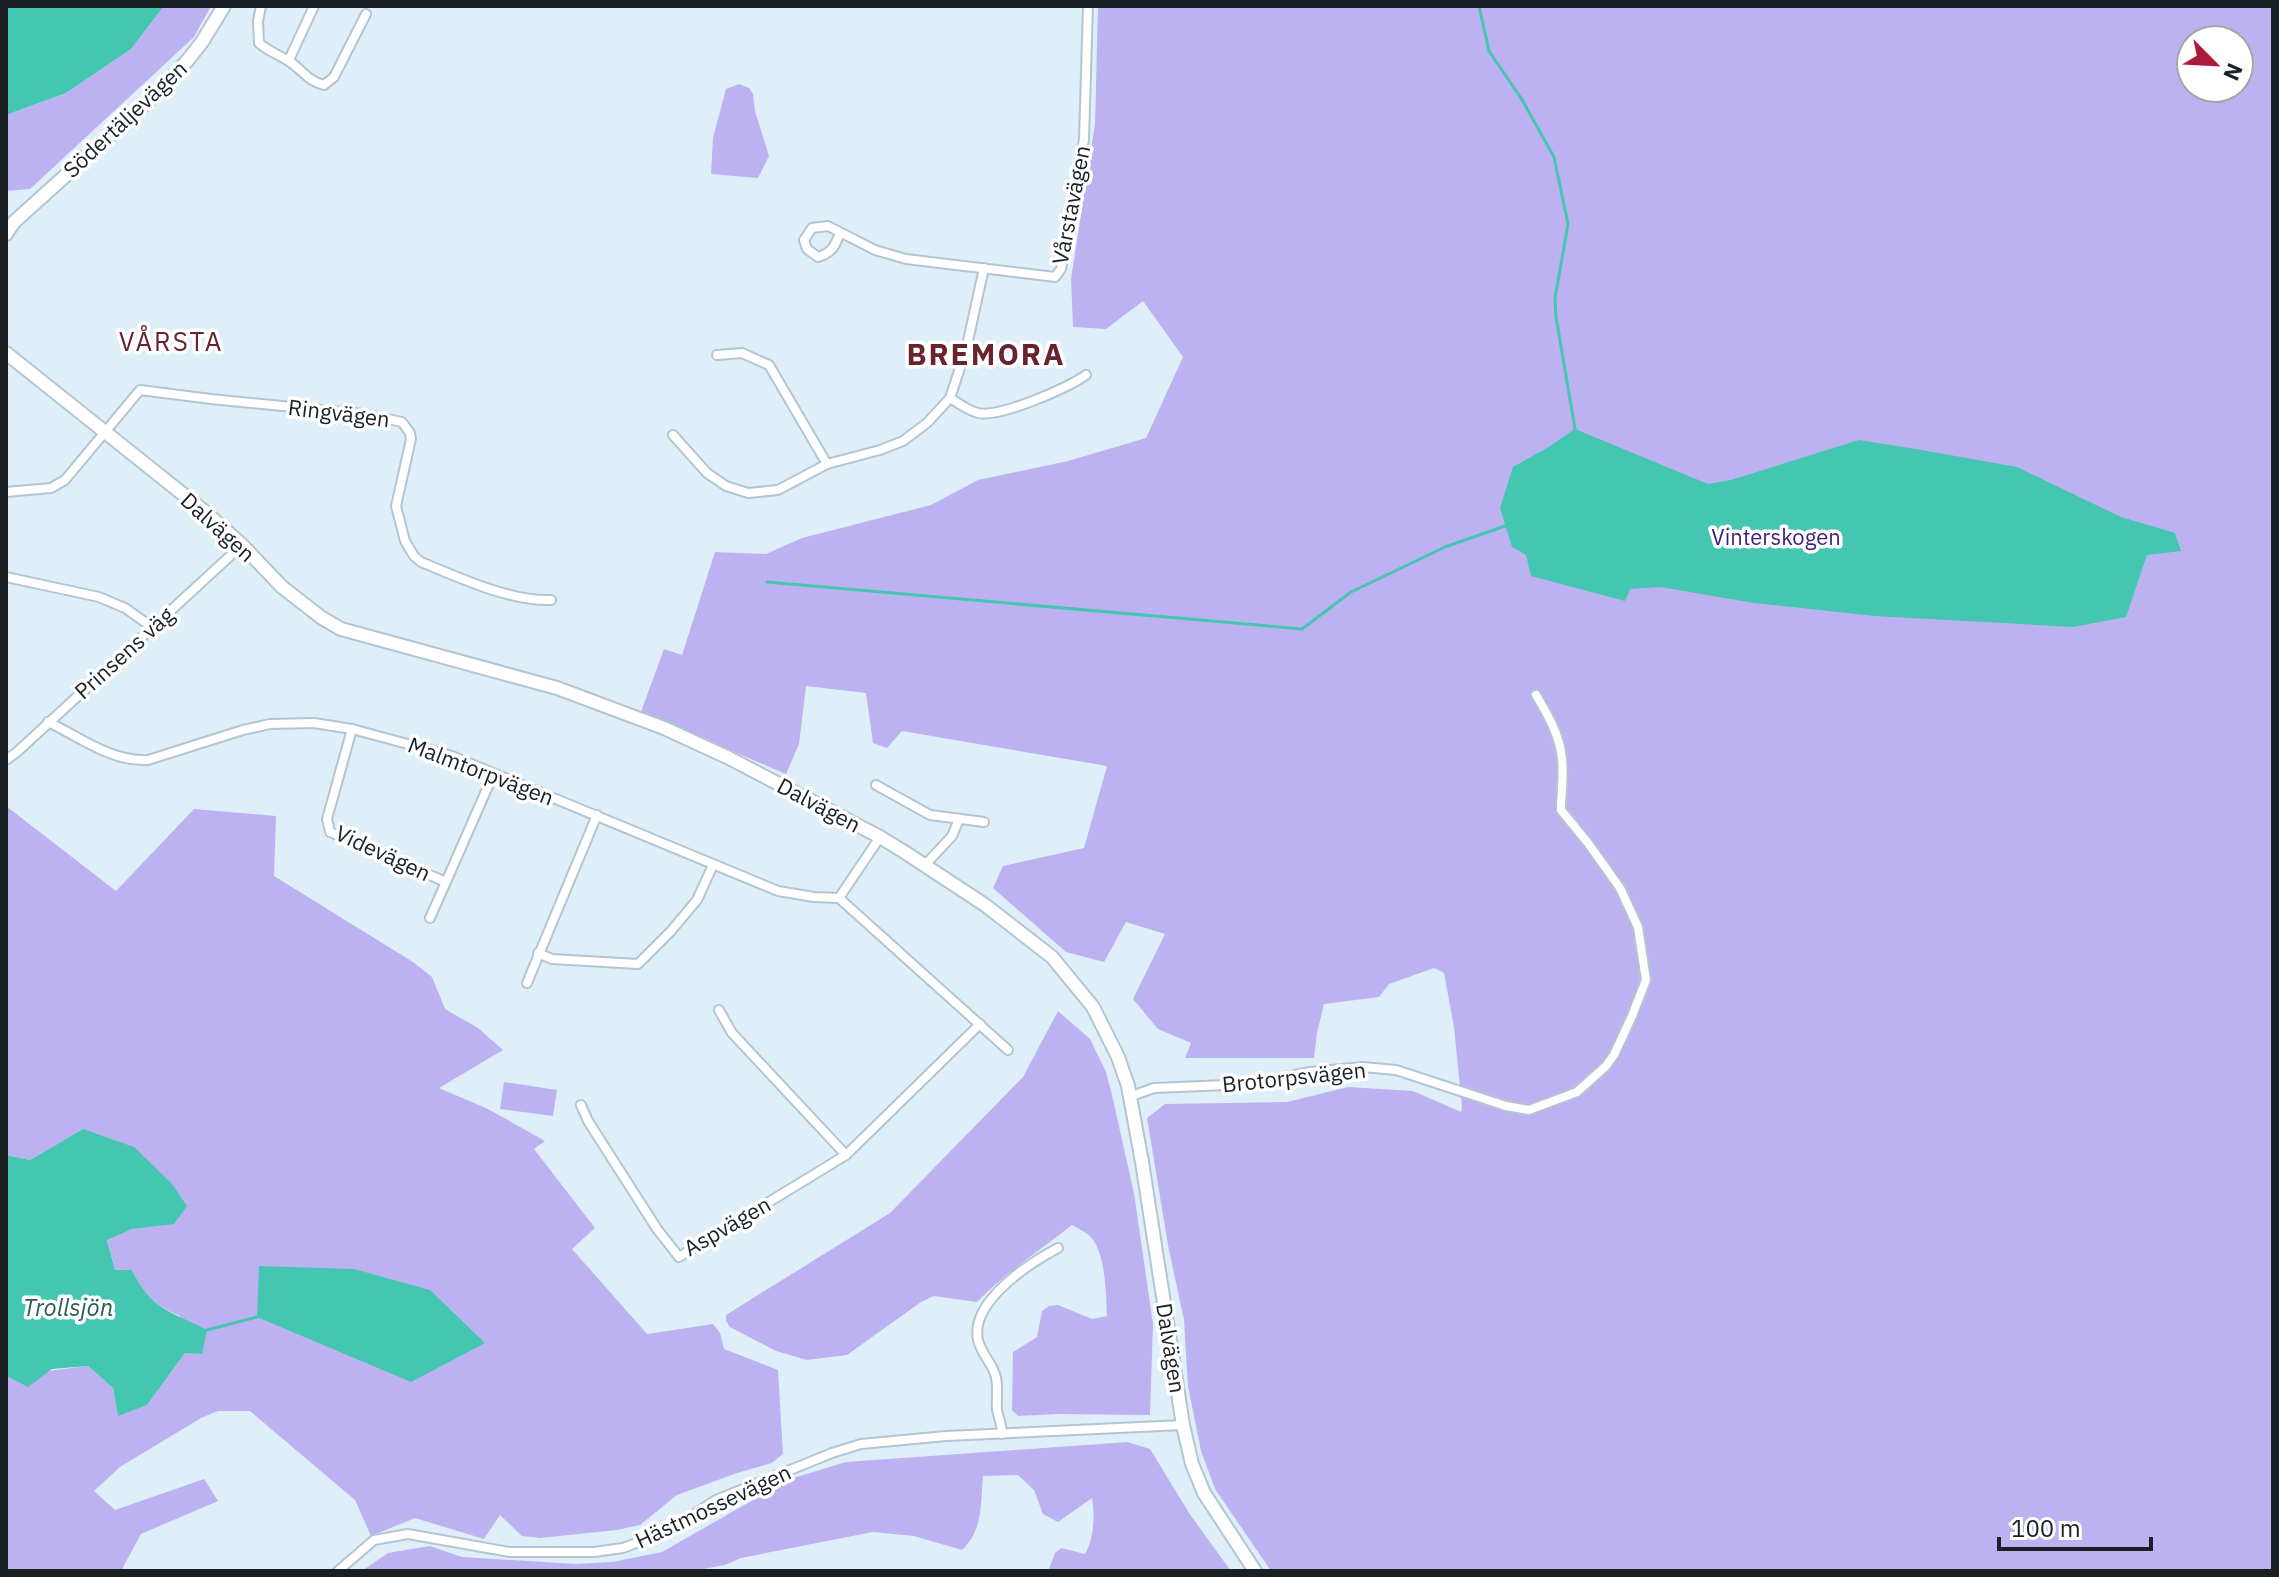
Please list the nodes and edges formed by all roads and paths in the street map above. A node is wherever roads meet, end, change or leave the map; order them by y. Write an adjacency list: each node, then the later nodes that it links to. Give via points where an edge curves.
1 (224, 6): 7 (main road, Södertäljevägen, via 187,61 155,95)
2 (261, 6): 6 (street, via 259,43)
3 (314, 6): 6 (street)
4 (1088, 6): 11 (street, Vårstavägen, via 1084,139 1061,269 1055,277)
5 (366, 14): 6 (street, via 334,77 324,85)
6 (289, 60)
7 (14, 222): 9 (main road, Södertäljevägen); 10 (main road)
8 (840, 233): 8 (street, via 828,226 812,228 804,240 818,257 829,254); 11 (street, Vårstavägen, via 906,259)
9 (6, 234)
10 (6, 248)
11 (984, 268): 15 (street)
12 (8, 353): 16 (main road, Dalvägen)
13 (717, 355): 18 (street, via 742,353 769,365)
14 (1086, 375): 15 (street, via 994,414 977,413)
15 (950, 398): 18 (street, via 903,441)
16 (104, 432): 19 (street, via 65,480 51,488); 20 (main road, Dalvägen); 22 (street, Ringvägen, via 140,390 402,422 410,433 410,446 396,506 414,556 515,596)
17 (673, 435): 18 (street, via 707,473 748,493 778,490)
18 (827, 464)
19 (6, 492)
20 (242, 545): 23 (street, Prinsens väg); 33 (main road, Dalvägen, via 282,587 341,629 612,708 729,758)
21 (6, 577): 23 (street, via 99,597)
22 (551, 600)
23 (152, 627): 25 (street, Prinsens väg)
24 (1536, 695): 44 (street, Brotorpsvägen, via 1560,743 1561,810 1620,888 1638,927 1646,980 1606,1066 1577,1092 1529,1110 1396,1070 1363,1067 1251,1084 1154,1088)
25 (48, 722): 26 (street, Malmtorpvägen, via 132,761 270,724); 27 (street, Prinsens väg)
26 (352, 729): 28 (street, Malmtorpvägen, via 452,756); 36 (street, Videvägen, via 327,819 330,832)
27 (6, 760)
28 (493, 775): 30 (street, Malmtorpvägen); 36 (street, Videvägen)
29 (876, 785): 31 (street, via 930,815)
30 (597, 815): 34 (street, Malmtorpvägen); 39 (street)
31 (959, 819): 32 (street); 35 (street, via 952,836)
32 (984, 822)
33 (880, 837): 35 (main road, Dalvägen); 37 (street)
34 (713, 865): 37 (street, Malmtorpvägen, via 778,891); 39 (street, via 697,900 638,964 552,959)
35 (925, 865): 44 (main road, Dalvägen, via 1034,941 1068,974 1103,1025 1124,1071)
36 (446, 882): 38 (street, Videvägen)
37 (839, 898): 42 (street)
38 (430, 918)
39 (538, 953): 40 (street)
40 (527, 983)
41 (719, 1010): 46 (street, via 732,1033)
42 (980, 1024): 43 (street); 46 (street, Aspvägen)
43 (1008, 1050)
44 (1129, 1097): 48 (main road, Dalvägen)
45 (581, 1105): 46 (street, Aspvägen, via 679,1257)
46 (846, 1155)
47 (1058, 1248): 49 (street, via 997,1293 977,1322 979,1345 996,1376)
48 (1183, 1425): 49 (street, Hästmossevägen); 51 (main road, Dalvägen, via 1204,1493)
49 (1002, 1434): 50 (street, Hästmossevägen, via 861,1444 716,1500 666,1532 623,1548 510,1552 408,1534 374,1540)
50 (338, 1570)
51 (1255, 1571)

